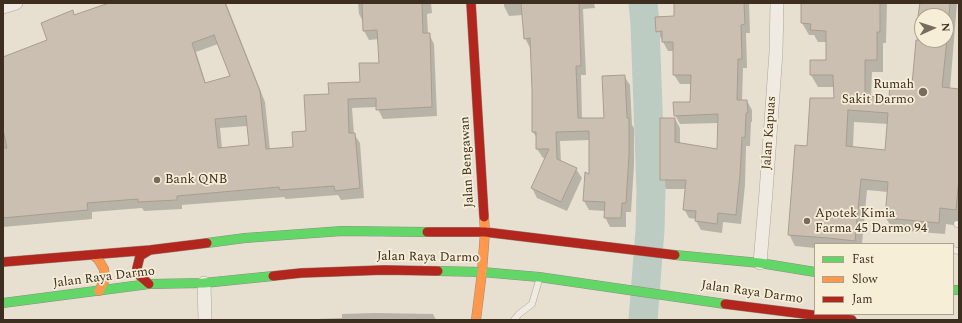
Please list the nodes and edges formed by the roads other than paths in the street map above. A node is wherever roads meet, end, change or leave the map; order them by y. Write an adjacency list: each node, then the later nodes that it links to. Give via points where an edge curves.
1 (16, 3): 4 (street)
2 (471, 3): 5 (main road, Jalan Bengawan)
3 (777, 3): 9 (street, Jalan Kapuas, via 776,60)
4 (3, 7)
5 (485, 232): 6 (main road, Jalan Raya Darmo, via 342,231 245,238); 9 (main road, Jalan Raya Darmo); 10 (main road, Jalan Bengawan)
6 (150, 250): 7 (main road, Jalan Raya Darmo); 14 (main road, via 140,256 137,268 140,276)
7 (93, 255): 8 (main road, Jalan Raya Darmo); 15 (main road, via 104,269 105,279)
8 (3, 262)
9 (760, 264): 11 (main road, Jalan Raya Darmo)
10 (482, 272): 12 (main road, Jalan Raya Darmo); 13 (main road, Jalan Raya Darmo, via 376,270); 18 (main road, Jalan Bengawan)
11 (814, 272)
12 (539, 277): 19 (lane, via 534,301); 20 (main road, Jalan Raya Darmo)
13 (204, 283): 14 (main road, Jalan Raya Darmo); 17 (street)
14 (149, 284): 15 (main road, Jalan Raya Darmo)
15 (99, 291): 16 (main road, Jalan Raya Darmo)
16 (3, 303)
17 (206, 320)
18 (476, 320)
19 (514, 320)
20 (852, 320)

